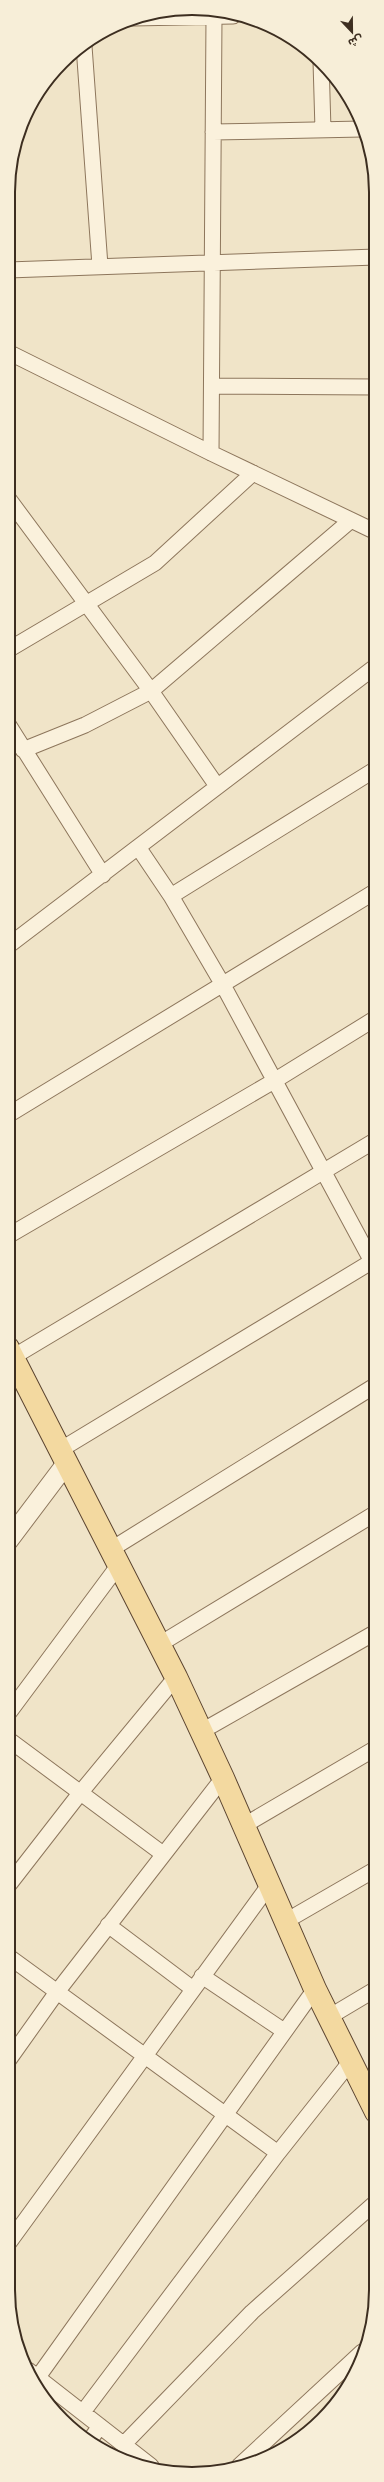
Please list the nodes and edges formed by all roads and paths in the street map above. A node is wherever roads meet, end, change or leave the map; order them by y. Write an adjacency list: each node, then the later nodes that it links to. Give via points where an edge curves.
1 (214, 17): 2 (street); 7 (street)
2 (161, 18)
3 (84, 52): 10 (street)
4 (321, 71): 6 (street)
5 (358, 129): 6 (street)
6 (323, 130): 7 (street)
7 (213, 132): 9 (street)
8 (369, 258): 9 (street)
9 (212, 264): 10 (street); 13 (street)
10 (100, 266): 11 (street)
11 (15, 270)
12 (15, 356): 15 (street)
13 (212, 386): 14 (street); 15 (street)
14 (369, 387)
15 (211, 454): 16 (street)
16 (253, 473): 18 (street); 20 (street, via 155,563)
17 (15, 507): 20 (street)
18 (350, 521): 19 (street); 23 (street)
19 (369, 529)
20 (88, 605): 21 (street); 23 (street)
21 (15, 646)
22 (369, 671): 27 (street)
23 (151, 691): 25 (street, via 85,725); 27 (street)
24 (15, 736): 25 (street)
25 (23, 750): 29 (street)
26 (369, 773): 30 (street)
27 (217, 786): 28 (street)
28 (138, 847): 29 (street); 30 (street)
29 (103, 875): 32 (street)
30 (171, 896): 33 (street)
31 (369, 896): 33 (street)
32 (15, 941)
33 (223, 985): 35 (street); 36 (street)
34 (369, 1022): 35 (street)
35 (274, 1080): 38 (street); 39 (street)
36 (15, 1111)
37 (369, 1144): 38 (street)
38 (322, 1171): 40 (street); 42 (street)
39 (15, 1232)
40 (369, 1254)
41 (369, 1266): 45 (street)
42 (15, 1350)
43 (15, 1360): 45 (main road)
44 (369, 1390): 48 (street)
45 (64, 1457): 47 (street); 48 (main road)
46 (369, 1517): 50 (street)
47 (15, 1530)
48 (114, 1558): 50 (main road); 52 (street)
49 (369, 1636): 53 (street)
50 (160, 1644): 51 (main road)
51 (176, 1677): 53 (main road); 57 (street)
52 (15, 1704)
53 (202, 1732): 56 (main road)
54 (15, 1744): 57 (street)
55 (369, 1752): 58 (street)
56 (223, 1778): 58 (main road); 59 (street)
57 (81, 1792): 59 (street); 61 (street)
58 (243, 1826): 62 (main road)
59 (163, 1854): 64 (street)
60 (369, 1873): 63 (street)
61 (15, 1877)
62 (270, 1884): 63 (main road); 66 (street)
63 (286, 1921): 68 (main road)
64 (108, 1925): 67 (street); 69 (street)
65 (15, 1961): 69 (street)
66 (202, 1976): 67 (street); 72 (street)
67 (193, 1989): 74 (street)
68 (315, 1989): 71 (main road); 72 (street)
69 (57, 1992): 73 (street); 74 (street)
70 (369, 1993): 71 (street)
71 (329, 2017): 75 (main road)
72 (284, 2031): 77 (street)
73 (15, 2051)
74 (144, 2056): 77 (street); 80 (street)
75 (351, 2061): 76 (main road); 78 (street)
76 (369, 2098)
77 (224, 2114): 78 (street); 82 (street)
78 (278, 2153): 84 (street)
79 (369, 2208): 87 (street, via 252,2312)
80 (15, 2234)
81 (356, 2357): 88 (street)
82 (35, 2371)
83 (39, 2377): 84 (street)
84 (83, 2412): 85 (street)
85 (100, 2426): 86 (street); 87 (street)
86 (93, 2436)
87 (124, 2444): 89 (street)
88 (247, 2459)
89 (144, 2461)

